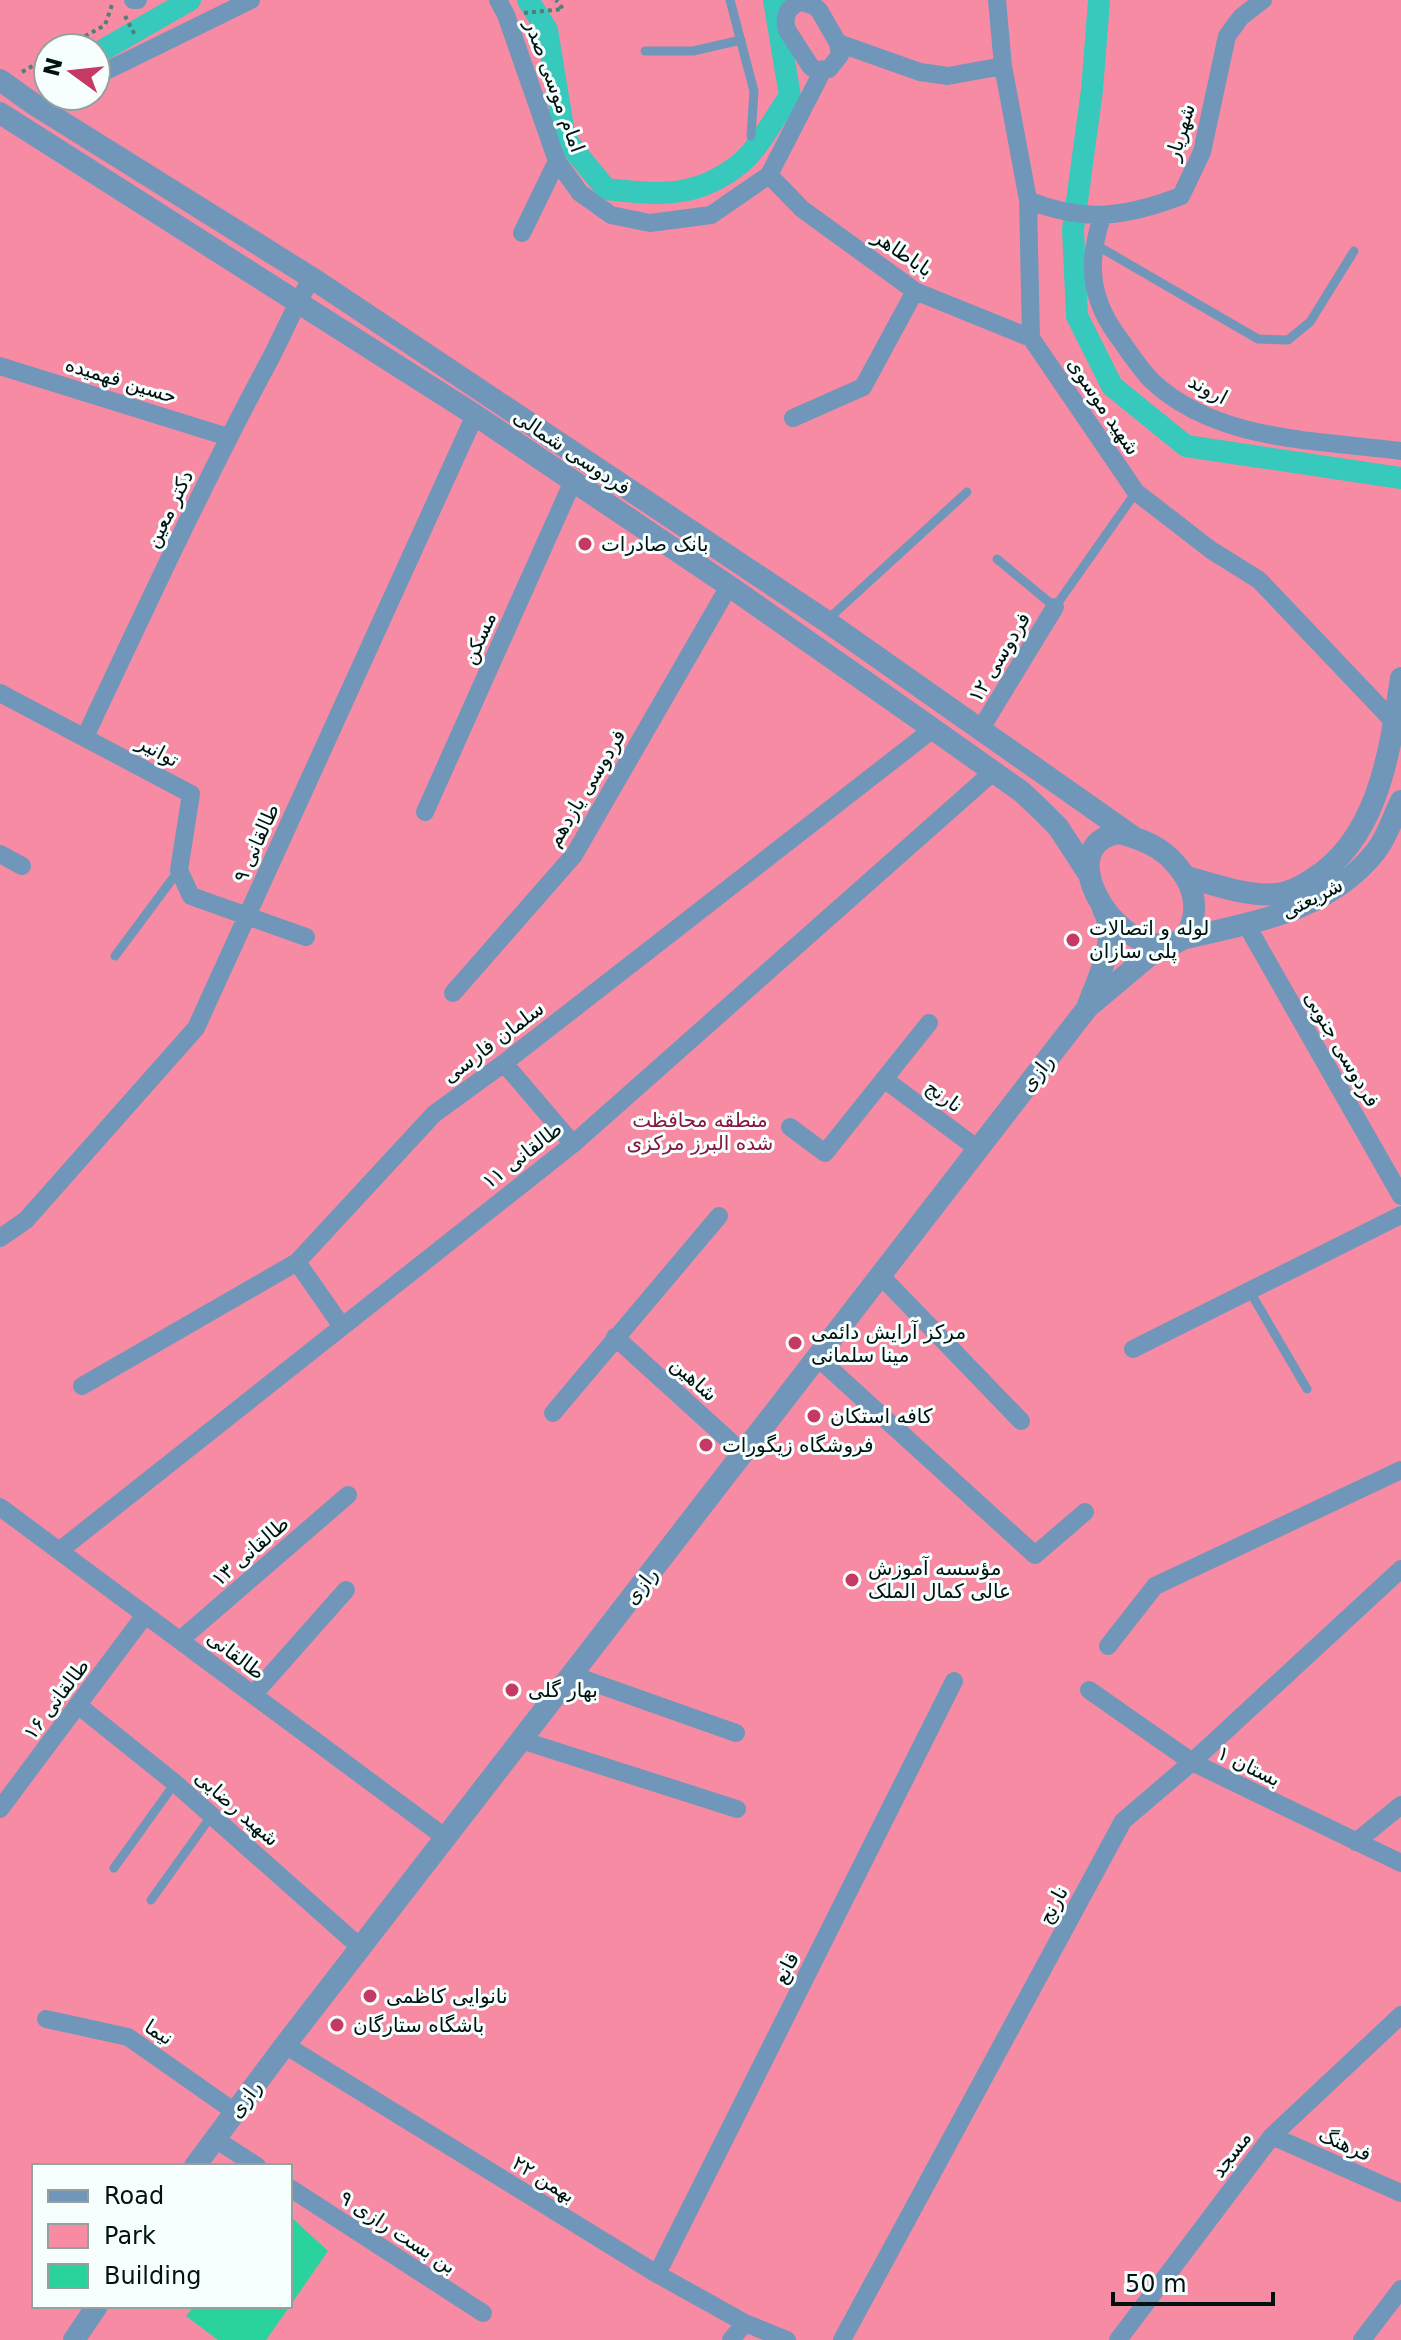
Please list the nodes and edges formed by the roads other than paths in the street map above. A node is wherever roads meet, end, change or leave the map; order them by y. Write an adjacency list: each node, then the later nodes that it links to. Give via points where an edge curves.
1 (251, 0): 11 (street)
2 (730, 0): 7 (lane)
3 (997, 0): 10 (street)
4 (1263, 0): 21 (street, شهریار, via 1227,36 1202,152 1181,196 1149,208)
5 (788, 3): 8 (street, via 814,6); 12 (street, via 787,30 807,63)
6 (502, 8): 18 (street, امام موسی صدر)
7 (741, 40): 9 (lane, via 693,51); 17 (lane, via 754,91)
8 (838, 43): 10 (street, via 920,72 948,76); 12 (street, امام موسی صدر, via 838,61)
9 (645, 51)
10 (1003, 66): 20 (street)
11 (112, 68)
12 (823, 70): 19 (street, امام موسی صدر)
13 (0, 80): 14 (street, فردوسی شمالی)
14 (32, 94)
15 (63, 112): 25 (street, فردوسی شمالی)
16 (2, 117): 27 (street, فردوسی شمالی)
17 (751, 136)
18 (557, 161): 19 (street, امام موسی صدر, via 580,193 611,215 650,223 711,215); 22 (street)
19 (769, 175): 26 (street, باباطاهر, via 802,209)
20 (1028, 200): 21 (street, شهریار); 28 (street)
21 (1095, 215): 23 (street, اروند)
22 (522, 233)
23 (1093, 243): 24 (lane, via 1258,339 1288,340 1310,322); 33 (street, اروند, via 1092,286 1111,328 1152,381 1198,413 1252,432)
24 (1354, 251)
25 (312, 278): 27 (street, دکتر معین); 40 (street, فردوسی شمالی)
26 (915, 291): 28 (street, باباطاهر); 31 (street, via 863,387)
27 (296, 302): 30 (street, فردوسی شمالی); 32 (street, دکتر معین)
28 (1031, 338): 36 (street, شهید موسوی)
29 (0, 366): 32 (street, حسین فهمیده)
30 (475, 415): 34 (street, فردوسی شمالی); 56 (street, طالقانی ۹)
31 (793, 418)
32 (228, 437): 46 (street, دکتر معین)
33 (1401, 451)
34 (573, 481): 38 (street, فردوسی شمالی); 49 (street, مسکن)
35 (967, 492): 40 (lane)
36 (1136, 492): 39 (lane); 43 (street, شهید موسوی, via 1259,580)
37 (997, 559): 39 (lane)
38 (729, 586): 44 (street, فردوسی شمالی); 61 (street, فردوسی یازدهم, via 574,855)
39 (1055, 607): 45 (street, فردوسی ۱۲)
40 (826, 621): 45 (street, فردوسی شمالی)
41 (1401, 678): 43 (street, شریعتی)
42 (0, 693): 46 (street, توانیر)
43 (1395, 723): 54 (street, شریعتی, via 1367,817 1330,869 1278,894 1244,892)
44 (933, 729): 47 (street, فردوسی شمالی); 64 (street, سلمان فارسی)
45 (980, 730): 50 (street, فردوسی شمالی)
46 (85, 737): 53 (street, توانیر, via 191,794)
47 (993, 772): 55 (street, فردوسی شمالی, via 1058,827); 67 (street, طالقانی ۱۱)
48 (1401, 801): 57 (street, شریعتی, via 1378,848 1353,876 1288,913)
49 (425, 812)
50 (1135, 838): 54 (street, via 1169,857); 55 (street, via 1119,833 1094,844)
51 (0, 854): 52 (street)
52 (22, 866)
53 (179, 870): 56 (street, via 191,896); 60 (lane)
54 (1186, 877): 59 (street, via 1192,889 1192,924)
55 (1093, 885): 59 (street, via 1119,926 1134,938); 62 (street, via 1110,922)
56 (247, 916): 58 (street); 72 (street, طالقانی ۹, via 196,1028 26,1220)
57 (1246, 924): 59 (street, شریعتی); 69 (street, فردوسی جنوبی)
58 (306, 937)
59 (1175, 942): 62 (street, via 1139,963)
60 (115, 956)
61 (453, 993)
62 (1088, 1007): 68 (street, رازی)
63 (929, 1023): 65 (street)
64 (504, 1063): 67 (street); 73 (street, سلمان فارسی, via 434,1114)
65 (884, 1079): 66 (street, via 825,1153); 68 (street, نارنج)
66 (790, 1127)
67 (573, 1144): 76 (street, طالقانی ۱۱)
68 (978, 1149): 74 (street, رازی)
69 (1401, 1196)
70 (1401, 1215): 75 (street)
71 (719, 1216): 77 (street)
72 (0, 1238)
73 (297, 1262): 76 (street); 80 (street, سلمان فارسی)
74 (881, 1276): 79 (street, رازی); 83 (street)
75 (1249, 1290): 78 (street); 81 (lane)
76 (341, 1325): 89 (street, طالقانی ۱۱)
77 (615, 1337): 82 (street); 84 (street, شاهین)
78 (1133, 1349)
79 (816, 1356): 84 (street, رازی); 88 (street, via 1035,1555)
80 (82, 1386)
81 (1307, 1389)
82 (553, 1413)
83 (1021, 1421)
84 (744, 1454): 95 (street, رازی)
85 (1401, 1470): 94 (street, via 1155,1586)
86 (348, 1495): 93 (street, طالقانی ۱۳)
87 (0, 1507): 89 (street, طالقانی)
88 (1085, 1512)
89 (59, 1551): 92 (street, طالقانی)
90 (1401, 1569): 102 (street, نارنج)
91 (346, 1590): 98 (street)
92 (145, 1615): 93 (street, طالقانی); 99 (street, طالقانی ۱۶)
93 (180, 1640): 98 (street, طالقانی)
94 (1108, 1646)
95 (572, 1675): 100 (street); 101 (street, رازی)
96 (954, 1681): 125 (street, قانع)
97 (1089, 1690): 102 (street, بستان ۱)
98 (253, 1695): 108 (street, طالقانی)
99 (79, 1706): 103 (street, شهید رضایی); 105 (street, طالقانی ۱۶)
100 (736, 1733)
101 (521, 1740): 106 (street); 108 (street, رازی)
102 (1192, 1762): 109 (street, بستان ۱); 133 (street, نارنج, via 1123,1821)
103 (175, 1783): 107 (street, شهید رضایی); 111 (lane)
104 (1401, 1805): 109 (street)
105 (0, 1809)
106 (737, 1809)
107 (212, 1815): 112 (lane); 113 (street, شهید رضایی)
108 (446, 1838): 113 (street, رازی)
109 (1356, 1842): 110 (street, بستان ۱)
110 (1401, 1863)
111 (114, 1868)
112 (151, 1900)
113 (361, 1948): 117 (street, رازی)
114 (1401, 2015): 116 (street, مسجد)
115 (46, 2019): 118 (street, نیما, via 128,2037)
116 (1393, 2032): 119 (street, مسجد)
117 (285, 2045): 118 (street, رازی); 125 (street, ۲۲ بهمن)
118 (235, 2112): 120 (street, رازی)
119 (1272, 2136): 124 (street, فرهنگ); 134 (street, مسجد)
120 (215, 2139): 121 (street, رازی); 122 (street)
121 (196, 2164)
122 (254, 2164)
123 (292, 2189): 128 (street, بن بست رازی ۹)
124 (1401, 2193)
125 (657, 2274): 129 (street, ۲۲ بهمن)
126 (1401, 2289): 135 (street)
127 (96, 2308): 130 (street)
128 (483, 2313)
129 (745, 2323): 131 (street); 132 (street, ۲۲ بهمن)
130 (74, 2340)
131 (731, 2340)
132 (787, 2340)
133 (842, 2340)
134 (1118, 2340)
135 (1362, 2340)

